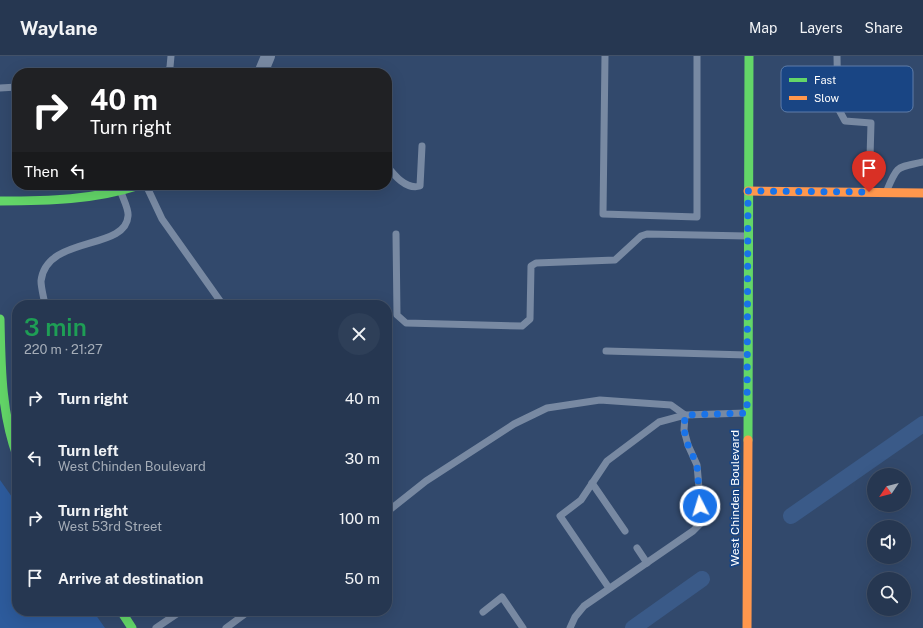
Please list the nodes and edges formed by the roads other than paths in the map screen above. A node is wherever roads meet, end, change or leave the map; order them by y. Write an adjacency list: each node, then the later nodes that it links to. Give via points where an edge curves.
1 (171, 56): 8 (lane)
2 (268, 56): 9 (street)
3 (605, 56): 4 (lane, via 603,214 697,217)
4 (697, 56)
5 (749, 56): 18 (main road, West Chinden Boulevard)
6 (837, 56): 7 (lane)
7 (837, 66)
8 (169, 68)
9 (264, 68)
10 (12, 87): 11 (lane)
11 (0, 88)
12 (840, 112): 20 (lane, via 845,121 871,123)
13 (422, 146): 15 (lane, via 420,186 404,183)
14 (923, 162): 21 (lane, via 895,171)
15 (392, 171)
16 (126, 190): 19 (main road)
17 (148, 190): 27 (lane, via 162,219)
18 (748, 191): 20 (main road); 25 (main road, West Chinden Boulevard)
19 (121, 192): 23 (main road, via 75,200); 26 (lane, via 128,215 123,230 72,248 54,259 44,270 41,282)
20 (869, 192): 21 (main road)
21 (887, 192): 22 (main road)
22 (923, 193)
23 (0, 201)
24 (396, 234): 25 (lane, via 397,315 406,323 522,326 530,319 531,266 536,263 614,260 641,236 647,234)
25 (747, 236): 30 (main road, West Chinden Boulevard)
26 (44, 300)
27 (219, 300)
28 (0, 319): 33 (main road, via 2,407 5,426)
29 (606, 351): 30 (lane)
30 (747, 355): 31 (main road, West Chinden Boulevard)
31 (747, 413): 32 (lane); 49 (main road, West Chinden Boulevard)
32 (685, 415): 34 (lane, via 659,422 607,461); 35 (lane, via 672,405 600,400 547,408 514,424 426,481); 38 (lane, via 684,430 697,465 702,522)
33 (12, 444)
34 (592, 483): 36 (lane); 39 (lane, via 581,500 560,516)
35 (392, 508)
36 (625, 531)
37 (637, 548): 38 (lane)
38 (647, 562): 39 (lane)
39 (609, 588): 48 (lane, via 584,606)
40 (483, 612): 47 (lane, via 502,598)
41 (124, 616): 44 (main road)
42 (174, 616): 45 (lane)
43 (242, 616): 46 (lane)
44 (132, 628)
45 (156, 628)
46 (226, 628)
47 (523, 628)
48 (570, 628)
49 (747, 628)

